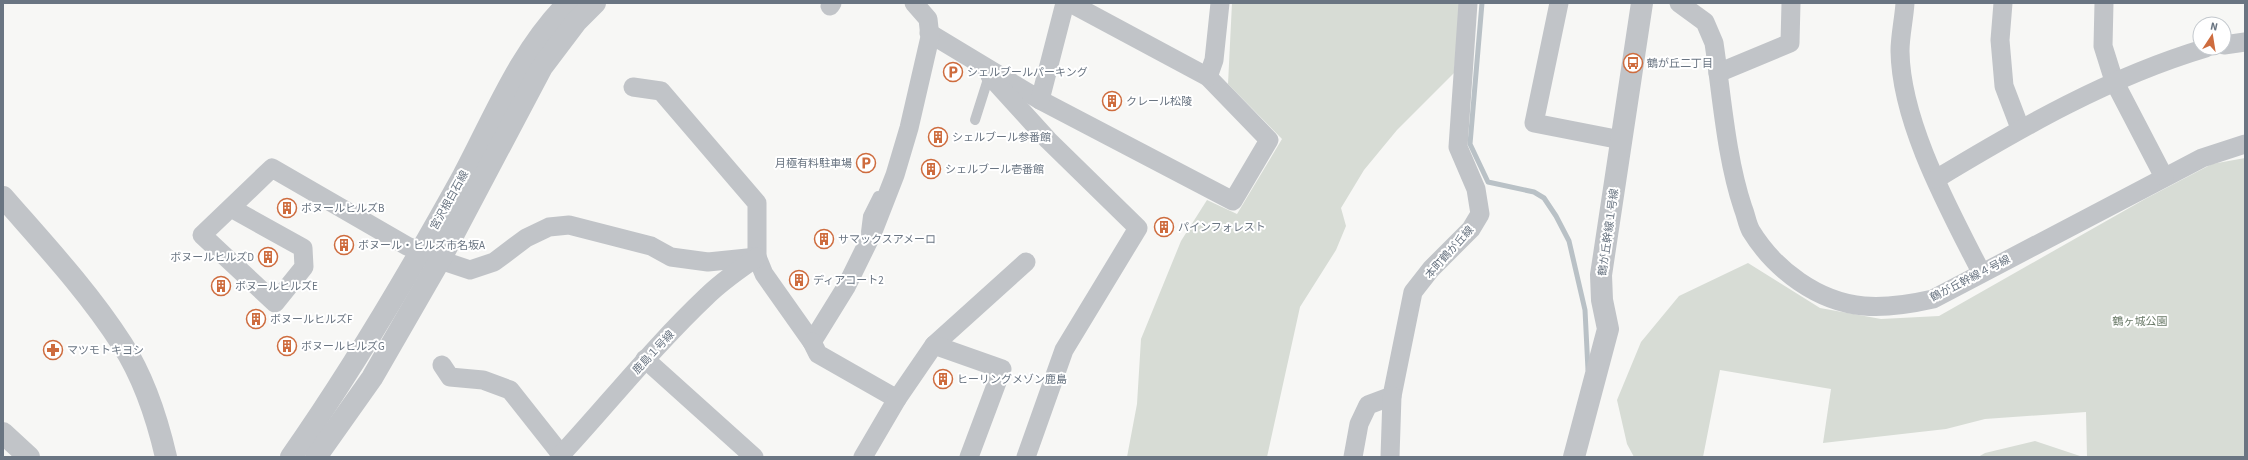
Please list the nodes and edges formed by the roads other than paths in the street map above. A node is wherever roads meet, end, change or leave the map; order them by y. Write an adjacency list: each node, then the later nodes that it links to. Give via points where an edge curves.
1 (595, 3): 14 (street)
2 (1064, 3): 25 (street)
3 (1070, 3): 22 (street)
4 (1220, 3): 22 (street, via 1214,60)
5 (1468, 3): 45 (street, 本町鶴が丘線, via 1458,147 1476,190 1480,214 1472,229 1431,269 1413,292)
6 (1559, 3): 29 (street, via 1534,124)
7 (1642, 3): 29 (street, 鶴が丘幹線１号線)
8 (1679, 3): 20 (street, 鶴が丘幹線４号線, via 1705,22 1714,44)
9 (1792, 3): 20 (street, via 1790,43)
10 (1905, 3): 32 (street, via 1900,51 1904,88 1914,126)
11 (2003, 3): 28 (street, via 2000,40 2004,86)
12 (2104, 3): 23 (street, via 2103,46)
13 (921, 5): 15 (street, via 928,19)
14 (567, 9): 36 (street, 宮沢根白石線, via 524,58); 38 (street, via 542,67)
15 (930, 33): 19 (street); 35 (street, via 909,128 895,175)
16 (2245, 42): 17 (street)
17 (2232, 44)
18 (2192, 53): 23 (street)
19 (975, 60): 21 (street); 25 (street)
20 (1718, 73): 40 (street, 鶴が丘幹線４号線, via 1736,186 1751,230 1795,280 1824,296 1863,306 1905,305 1933,299)
21 (989, 76): 26 (lane); 56 (street, via 1048,140 1138,228 1064,350)
22 (1208, 76): 25 (street, via 1269,140 1233,201)
23 (2114, 81): 28 (street); 31 (street)
24 (633, 87): 37 (street, via 661,91 757,203)
25 (1040, 100)
26 (974, 120)
27 (901, 128): 35 (lane, via 886,180 868,216)
28 (2020, 128): 32 (street)
29 (1621, 140): 59 (street, 鶴が丘幹線１号線, via 1601,275 1602,300 1608,329)
30 (2245, 144): 31 (street, 鶴が丘幹線４号線, via 2202,158)
31 (2164, 177): 40 (street, 鶴が丘幹線４号線)
32 (1936, 178): 40 (street)
33 (5, 203): 50 (street, via 92,302 123,345 144,385)
34 (231, 208): 34 (street, via 202,235 274,303 304,267 303,248); 36 (street, via 272,168)
35 (868, 241): 41 (street, via 846,287)
36 (420, 252): 38 (street); 51 (street, 宮沢根白石線, via 331,400)
37 (757, 257): 38 (street, via 708,262 671,257 651,246 570,225 549,227 526,238 494,262 470,270); 41 (street, via 764,274); 43 (street, 鹿島１号線, via 708,295)
38 (440, 260): 52 (street, via 372,378)
39 (1026, 262): 42 (street)
40 (1982, 272)
41 (812, 342): 46 (street, via 818,354)
42 (934, 345): 46 (street); 55 (street, via 1002,369)
43 (645, 359): 48 (street, 鹿島１号線); 53 (street)
44 (442, 364): 48 (street, via 450,376 483,380 510,390)
45 (1392, 396): 57 (street, via 1368,406 1359,424); 58 (street, 本町鶴が丘線)
46 (897, 399): 54 (street)
47 (3, 433): 49 (street)
48 (561, 456)
49 (29, 457)
50 (166, 457)
51 (291, 457)
52 (316, 457)
53 (754, 457)
54 (862, 457)
55 (969, 457)
56 (1026, 457)
57 (1353, 457)
58 (1390, 457)
59 (1574, 457)

